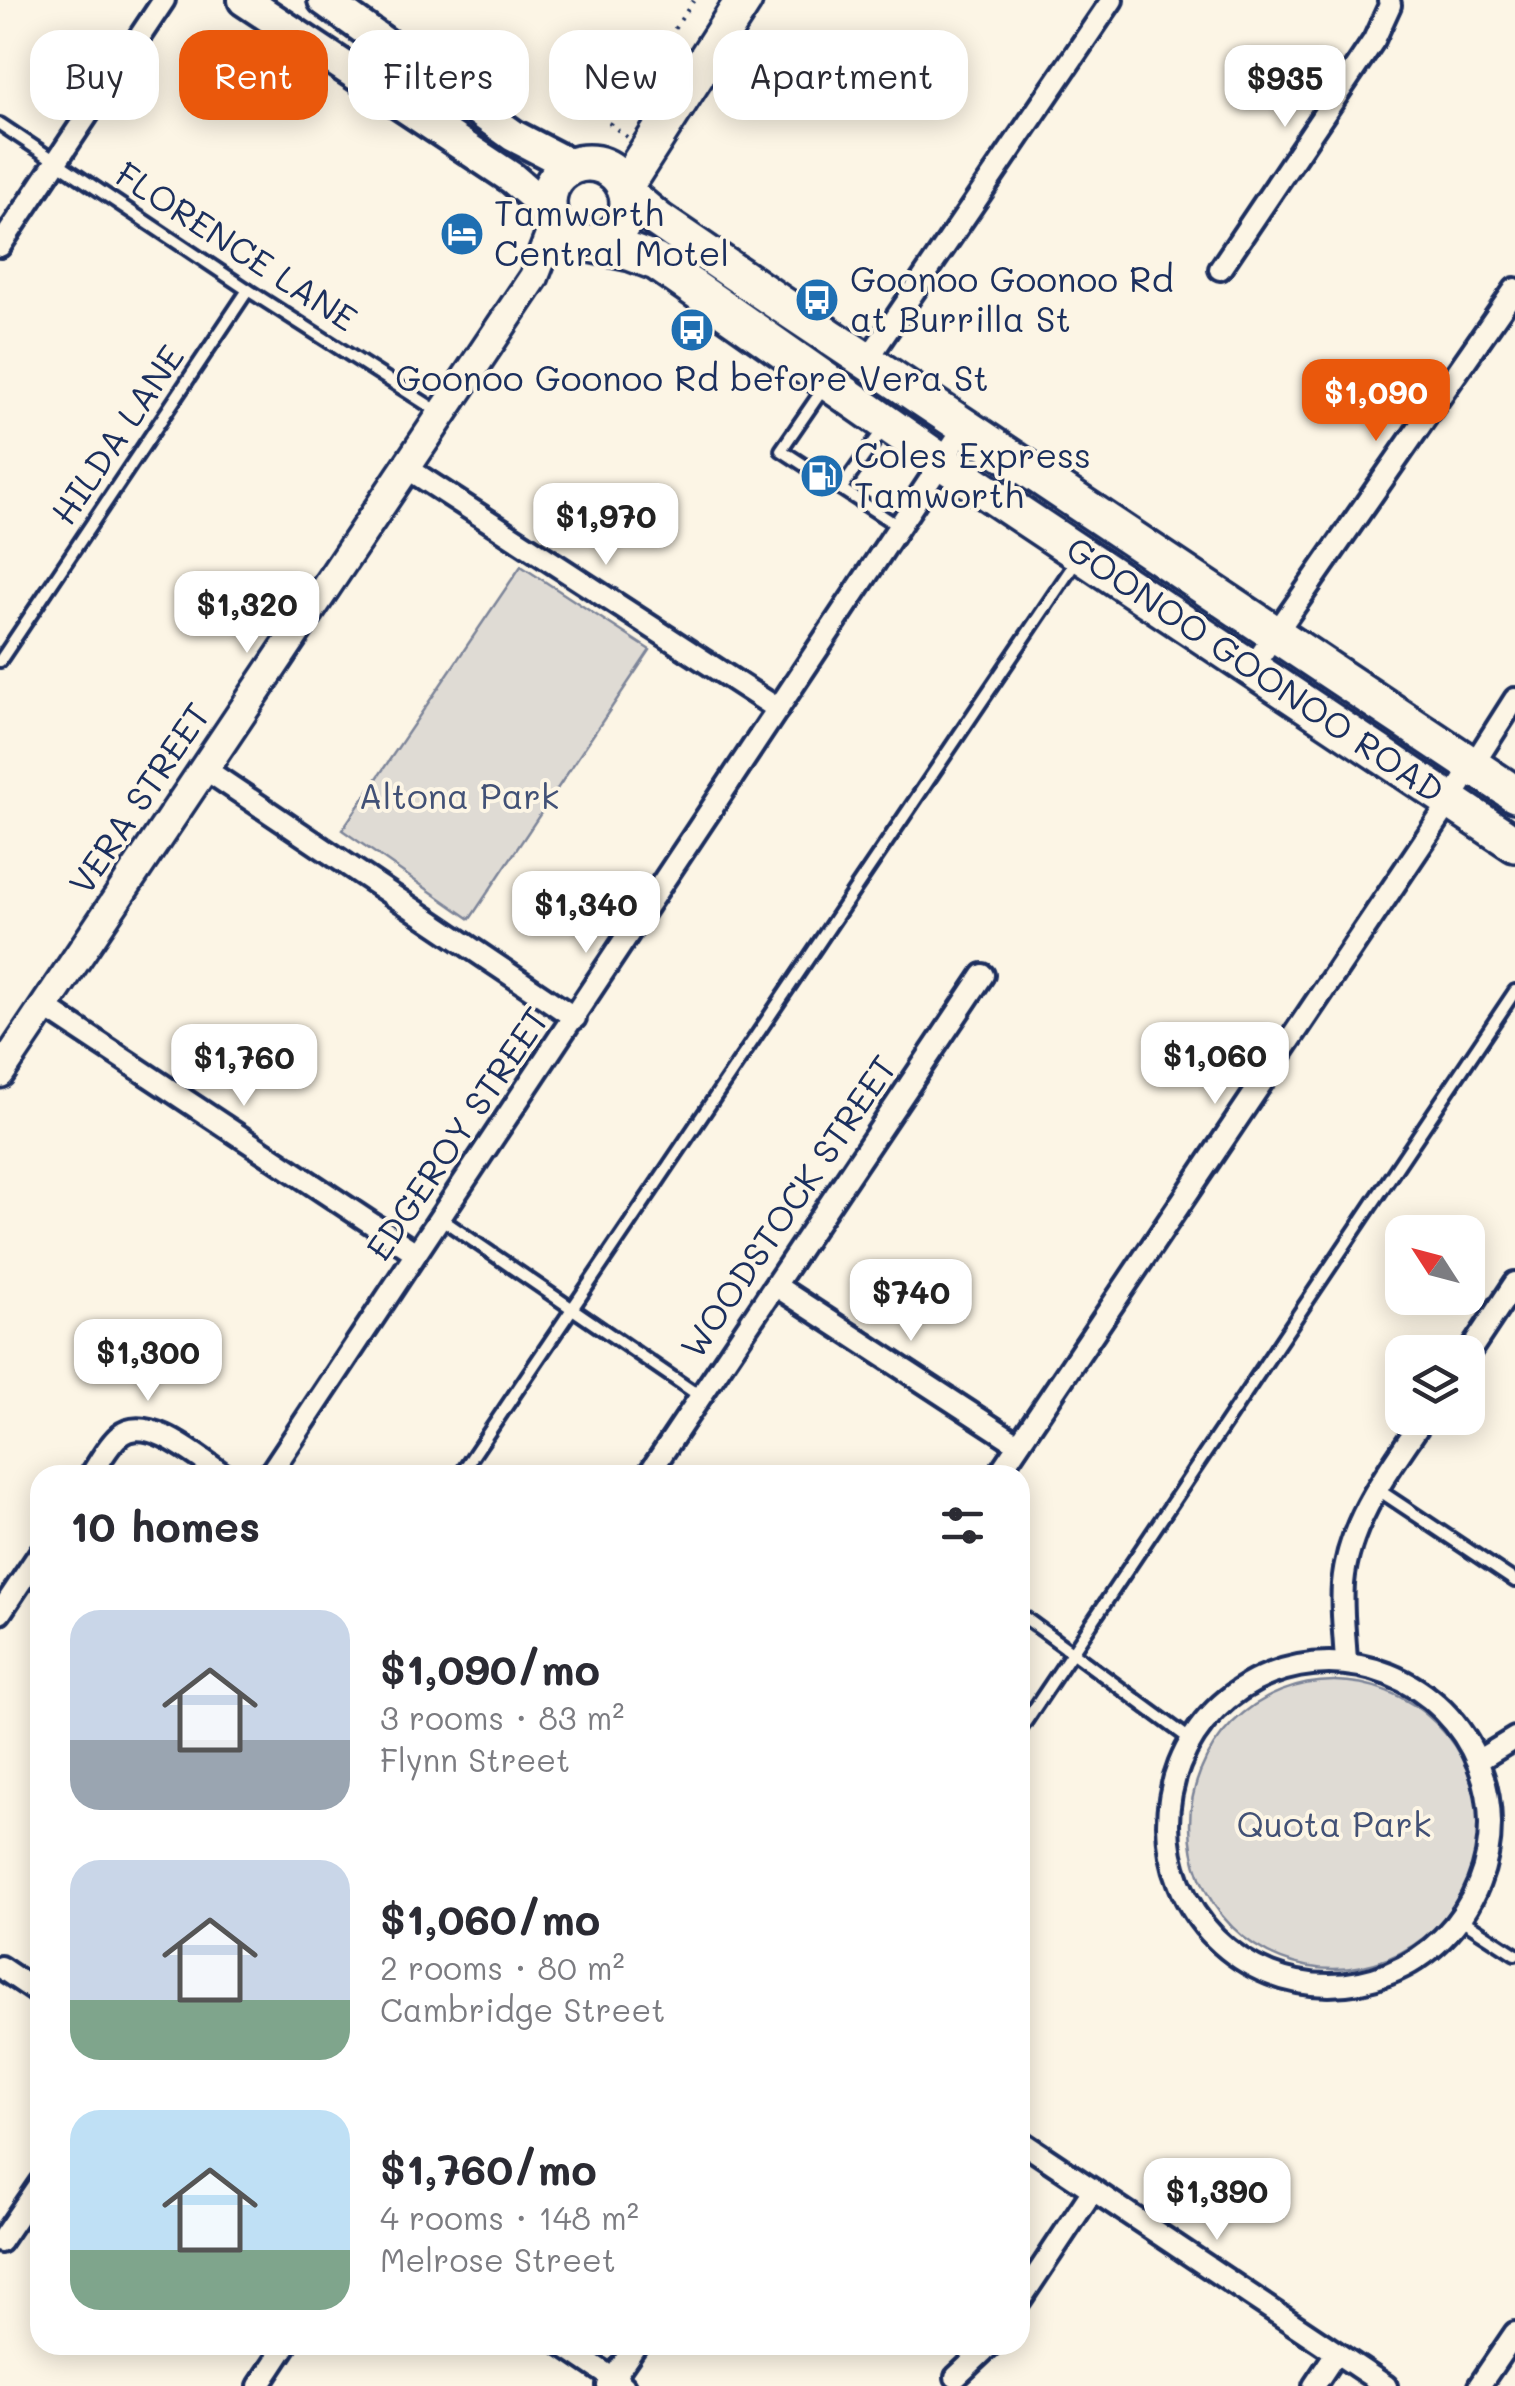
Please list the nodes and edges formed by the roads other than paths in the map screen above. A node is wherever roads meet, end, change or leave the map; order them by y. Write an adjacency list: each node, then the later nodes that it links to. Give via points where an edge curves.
1 (164, 0): 9 (street)
2 (244, 0): 12 (main road, GOONOO GOONOO ROAD, via 512,178)
3 (324, 0): 10 (main road, via 514,136)
4 (723, 0): 10 (highway, via 630,140)
5 (744, 0): 11 (highway)
6 (1112, 0): 17 (street)
7 (1389, 0): 14 (street, via 1374,40)
8 (0, 124): 9 (lane, FLORENCE LANE)
9 (57, 161): 13 (street); 16 (lane, FLORENCE LANE)
10 (583, 165): 11 (highway, via 617,174); 12 (highway, via 553,184)
11 (626, 190): 12 (highway, via 628,209 615,233); 17 (highway, GOONOO GOONOO ROAD, via 686,240)
12 (567, 230): 18 (highway, GOONOO GOONOO ROAD, via 656,262); 19 (street, VERA STREET)
13 (0, 246)
14 (1220, 268)
15 (1515, 289): 27 (street)
16 (248, 290): 19 (lane, FLORENCE LANE); 28 (lane, HILDA LANE)
17 (866, 362): 21 (highway, GOONOO GOONOO ROAD)
18 (828, 382): 20 (highway, GOONOO GOONOO ROAD); 24 (lane, via 780,450)
19 (443, 414): 23 (street, VERA STREET)
20 (887, 423): 22 (highway, GOONOO GOONOO ROAD); 24 (lane)
21 (964, 428): 22 (street, EDGEROY STREET); 27 (highway, GOONOO GOONOO ROAD)
22 (942, 462): 25 (street, EDGEROY STREET); 26 (highway, GOONOO GOONOO ROAD)
23 (407, 468): 31 (street); 33 (street, VERA STREET)
24 (841, 489): 25 (lane)
25 (899, 526): 31 (street, EDGEROY STREET)
26 (1081, 554): 29 (highway, GOONOO GOONOO ROAD); 46 (lane)
27 (1275, 634): 29 (street); 32 (highway, GOONOO GOONOO ROAD)
28 (0, 661)
29 (1251, 668): 35 (highway, GOONOO GOONOO ROAD)
30 (1515, 699): 32 (street)
31 (778, 710): 40 (street, EDGEROY STREET)
32 (1472, 765): 34 (highway, GOONOO GOONOO ROAD); 35 (street)
33 (205, 769): 39 (street, VERA STREET); 40 (street)
34 (1515, 794)
35 (1450, 800): 36 (highway, GOONOO GOONOO ROAD); 50 (street)
36 (1515, 844)
37 (983, 975): 45 (street, WOODSTOCK STREET)
38 (1515, 991): 62 (lane)
39 (45, 1007): 41 (street, VERA STREET); 43 (street)
40 (575, 1018): 42 (street, EDGEROY STREET)
41 (3, 1062)
42 (440, 1218): 43 (street, EDGEROY STREET); 46 (lane)
43 (416, 1254): 53 (street, EDGEROY STREET)
44 (1515, 1283): 47 (street)
45 (776, 1286): 48 (street, WOODSTOCK STREET); 50 (street)
46 (571, 1310): 48 (lane); 54 (lane)
47 (1481, 1335)
48 (701, 1397): 55 (street, WOODSTOCK STREET)
49 (1413, 1435): 57 (street)
50 (1018, 1444): 56 (street)
51 (99, 1465): 52 (street, via 118,1436 144,1429)
52 (209, 1465)
53 (276, 1465)
54 (467, 1465)
55 (655, 1465)
56 (1004, 1465)
57 (1377, 1489): 59 (lane); 63 (street, via 1347,1561)
58 (30, 1568): 60 (street)
59 (1515, 1581)
60 (0, 1613)
61 (1030, 1621): 62 (lane)
62 (1072, 1652): 64 (lane); 66 (lane)
63 (1346, 1662): 66 (street, via 1300,1664 1258,1679 1220,1704); 67 (street, via 1426,1693 1457,1723)
64 (1030, 1715)
65 (1515, 1738): 67 (street)
66 (1191, 1740): 68 (street, via 1170,1791 1168,1846 1184,1899 1218,1943 1263,1974 1317,1987 1372,1982 1422,1958)
67 (1479, 1760): 68 (street, via 1491,1814 1485,1869)
68 (1461, 1919): 69 (lane)
69 (1515, 1954)
70 (0, 1967): 71 (street)
71 (30, 1987)
72 (1030, 2148): 73 (street)
73 (1093, 2190): 76 (street); 78 (street)
74 (30, 2198): 75 (street)
75 (0, 2242)
76 (1030, 2285)
77 (1515, 2333): 88 (street)
78 (1336, 2353): 86 (street); 87 (street)
79 (279, 2355): 85 (street)
80 (576, 2355): 84 (street)
81 (631, 2355): 84 (street)
82 (979, 2355): 83 (street)
83 (956, 2376)
84 (615, 2384)
85 (258, 2386)
86 (1314, 2386)
87 (1386, 2386)
88 (1479, 2386)

